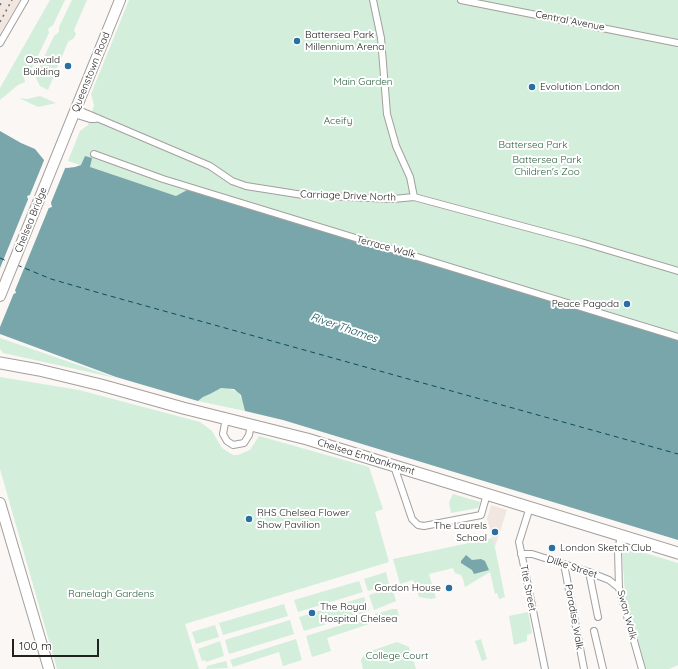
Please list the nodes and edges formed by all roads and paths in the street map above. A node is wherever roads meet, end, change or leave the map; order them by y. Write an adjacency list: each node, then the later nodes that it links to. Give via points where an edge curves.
1 (25, 0): 5 (street)
2 (120, 0): 7 (main road, Queenstown Road)
3 (373, 0): 10 (street, via 381,38 387,114 396,146 410,177)
4 (461, 0): 6 (street, Central Avenue)
5 (0, 43)
6 (678, 43)
7 (75, 112): 8 (main road, Queenstown Road); 10 (street, Carriage Drive North, via 210,166 246,186 303,195 393,199)
8 (61, 145): 12 (main road, Chelsea Bridge)
9 (94, 154): 13 (street, Terrace Walk, via 163,179)
10 (414, 196): 11 (street, Carriage Drive North)
11 (678, 271)
12 (0, 296)
13 (678, 337)
14 (0, 363): 16 (highway)
15 (0, 371): 16 (highway, via 37,376)
16 (51, 374): 17 (highway, Chelsea Embankment)
17 (226, 418): 18 (highway, Chelsea Embankment); 18 (street, via 223,434 233,445 244,443)
18 (251, 424): 19 (highway, Chelsea Embankment)
19 (394, 466): 20 (highway, Chelsea Embankment); 20 (street, via 412,519 418,525 481,515)
20 (487, 494): 22 (highway, Chelsea Embankment)
21 (0, 502): 31 (main road)
22 (530, 507): 23 (highway, Chelsea Embankment); 25 (street, Tite Street, via 519,542)
23 (620, 535): 24 (highway, Chelsea Embankment); 28 (street, Swan Walk)
24 (678, 553)
25 (522, 554): 26 (street, Dilke Street, via 532,554); 32 (street, Tite Street)
26 (564, 564): 27 (street, Dilke Street); 33 (street, Paradise Walk)
27 (589, 572): 28 (street, Dilke Street, via 609,580); 29 (street)
28 (619, 588): 35 (street, Swan Walk)
29 (598, 617)
30 (594, 631): 34 (street)
31 (49, 669)
32 (545, 669)
33 (584, 669)
34 (603, 669)
35 (642, 669)

